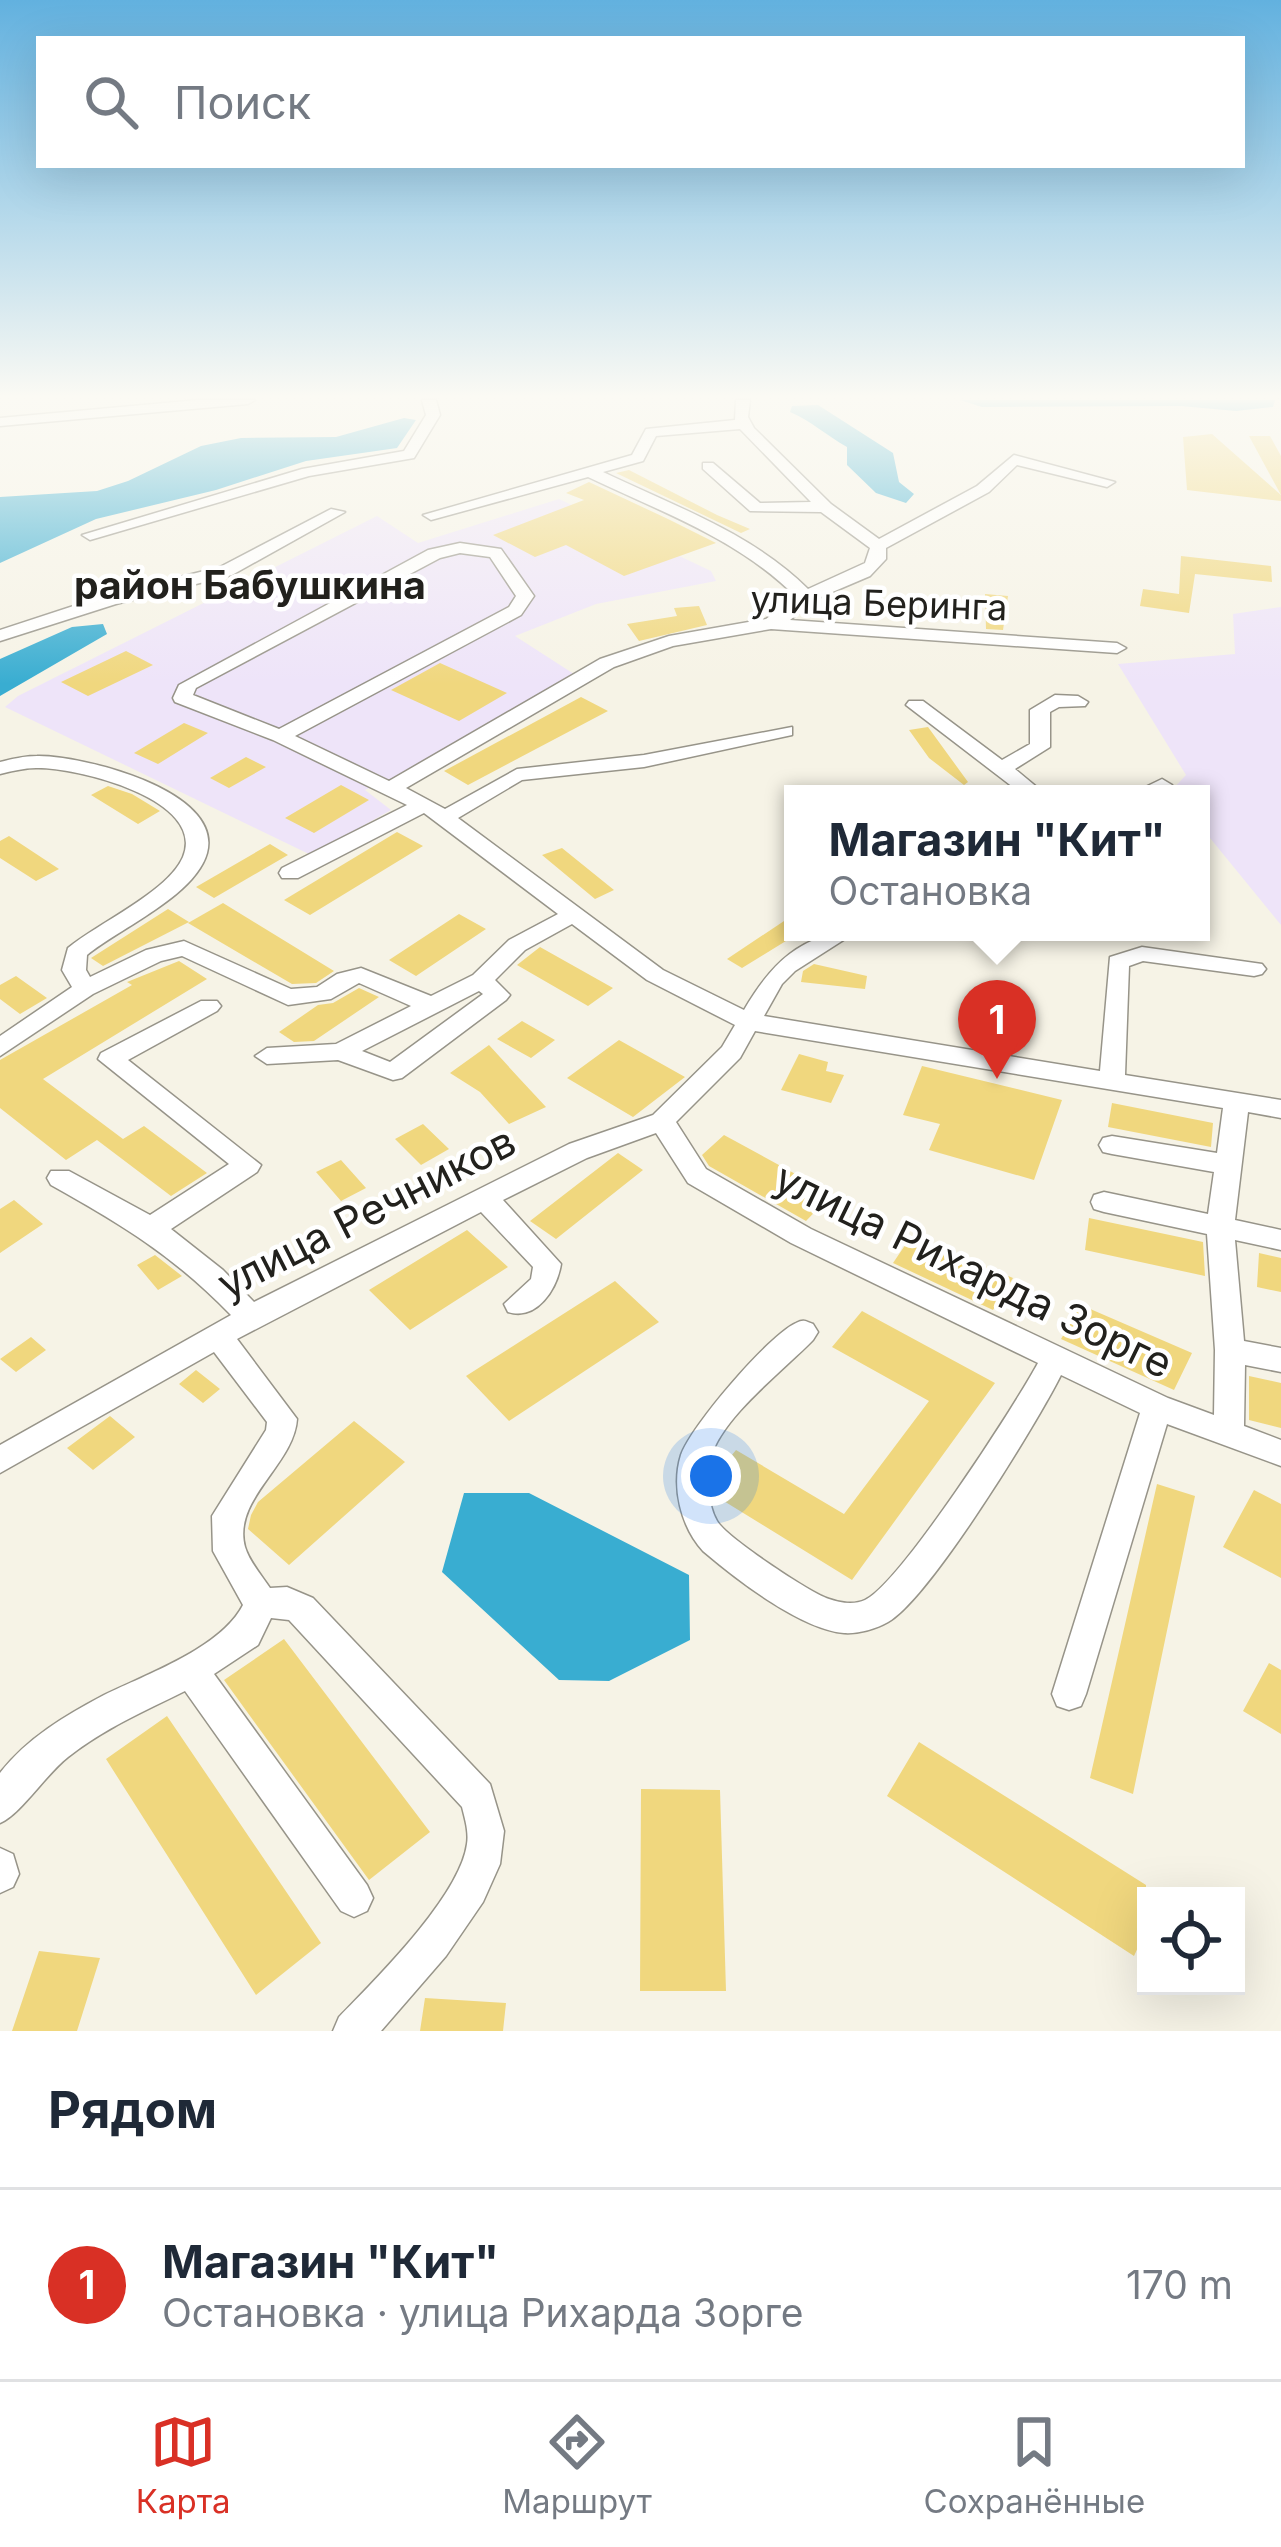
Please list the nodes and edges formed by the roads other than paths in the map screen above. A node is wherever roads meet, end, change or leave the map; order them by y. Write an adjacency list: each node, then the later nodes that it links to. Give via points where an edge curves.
1 (229, 495): 10 (street)
2 (506, 495): 9 (street)
3 (635, 495): 12 (street, via 762,559)
4 (741, 495): 7 (street, via 756,508)
5 (813, 495): 7 (street)
6 (972, 495): 11 (street)
7 (825, 507): 11 (street)
8 (337, 512): 14 (street, via 226,571)
9 (431, 515)
10 (90, 535)
11 (878, 546): 12 (street, via 871,569)
12 (805, 596): 13 (street)
13 (771, 624): 15 (street, улица Беринга); 23 (street, улица Беринга, via 633,650)
14 (0, 636)
15 (1117, 648)
16 (1078, 702): 21 (street, via 1040,710 1040,747)
17 (916, 705): 21 (street)
18 (785, 731): 25 (street, via 644,761 517,775)
19 (280, 736): 19 (street, via 190,704 183,692 434,554 495,553 525,596 514,611); 23 (street)
20 (0, 768): 31 (street, via 49,762 126,779 183,812 199,837 176,880 76,953 74,970)
21 (1004, 768): 22 (street)
22 (1024, 785)
23 (390, 789): 24 (street)
24 (423, 805): 25 (street); 26 (street)
25 (445, 817): 27 (street)
26 (290, 874)
27 (571, 916): 30 (street, via 517,945); 34 (street, via 670,984)
28 (830, 941): 34 (street, via 773,980)
29 (1254, 969): 38 (street, via 1142,954 1118,962)
30 (481, 980): 33 (street); 36 (street, via 499,994 394,1072)
31 (85, 989): 33 (street, via 184,947 288,997 323,994 362,975); 35 (street)
32 (209, 1006): 47 (street, via 110,1058 248,1165)
33 (434, 1006): 36 (street)
34 (749, 1022): 38 (street); 41 (street, улица Речников)
35 (0, 1048)
36 (340, 1052): 37 (street)
37 (268, 1056)
38 (1112, 1082): 39 (street)
39 (1237, 1102): 40 (street); 43 (street)
40 (1281, 1109)
41 (662, 1121): 45 (street, улица Речников); 55 (street, улица Рихарда Зорге, via 697,1176 720,1192)
42 (1112, 1145): 43 (street)
43 (1226, 1164): 48 (street)
44 (60, 1178): 47 (street)
45 (484, 1198): 50 (street, via 547,1264 544,1285); 51 (street, улица Речников)
46 (1104, 1202): 48 (street)
47 (151, 1228): 51 (street)
48 (1220, 1228): 49 (street); 54 (street)
49 (1281, 1240)
50 (518, 1304)
51 (250, 1318): 53 (street, улица Речников)
52 (803, 1332): 55 (street, via 708,1432 696,1453 696,1500 718,1544 809,1607 838,1617 882,1609 898,1591)
53 (218, 1336): 60 (street, улица Речников); 61 (street, via 282,1419 228,1516 229,1551)
54 (1230, 1350): 56 (street); 58 (street)
55 (1054, 1360): 57 (street, улица Рихарда Зорге)
56 (1281, 1360)
57 (1157, 1407): 58 (street, улица Рихарда Зорге); 63 (street)
58 (1229, 1434): 59 (street, улица Рихарда Зорге)
59 (1281, 1453)
60 (0, 1460)
61 (261, 1604): 62 (street, via 246,1634); 66 (street, via 301,1610 477,1797 485,1826 481,1868 466,1895)
62 (191, 1670): 64 (street, via 40,1757); 65 (street)
63 (1069, 1694)
64 (0, 1805)
65 (354, 1898)
66 (352, 2031)

